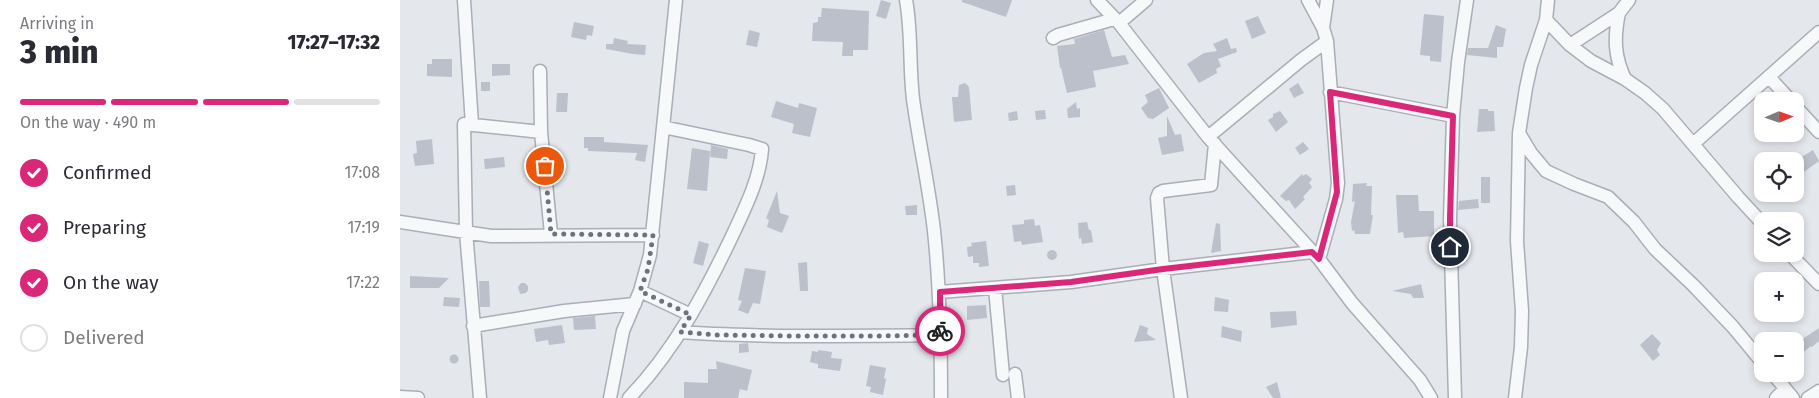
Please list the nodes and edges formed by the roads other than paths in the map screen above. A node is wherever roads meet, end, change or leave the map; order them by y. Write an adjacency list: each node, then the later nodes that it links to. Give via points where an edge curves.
1 (464, 0): 26 (street)
2 (676, 0): 27 (street)
3 (906, 0): 44 (street, via 911,82 934,230)
4 (1098, 0): 13 (street)
5 (1146, 0): 13 (street)
6 (1308, 0): 14 (street)
7 (1327, 0): 14 (street)
8 (1466, 0): 24 (street)
9 (1548, 0): 12 (street)
10 (1629, 0): 11 (street)
11 (1619, 13): 18 (street); 21 (street, via 1616,51)
12 (1546, 20): 18 (street); 30 (street, via 1531,65)
13 (1116, 21): 16 (street); 31 (street)
14 (1323, 28): 17 (street)
15 (1819, 32): 20 (street)
16 (1054, 38)
17 (1327, 41): 22 (street); 31 (street, via 1301,60)
18 (1570, 45): 21 (street, via 1591,61)
19 (540, 71): 28 (street)
20 (1769, 77): 23 (street); 32 (street)
21 (1625, 79): 32 (street, via 1663,109)
22 (1330, 92): 24 (street); 38 (street, via 1337,192)
23 (1783, 92)
24 (1453, 116): 63 (street, via 1450,218)
25 (1804, 116): 29 (street)
26 (472, 125): 28 (street); 35 (street, via 464,124)
27 (663, 127): 37 (street); 46 (street, via 749,144 762,150 749,198)
28 (542, 132): 36 (street)
29 (1819, 132)
30 (1519, 133): 50 (street, via 1546,171 1608,197); 64 (street, via 1517,241 1522,311)
31 (1212, 140): 38 (street); 40 (street, via 1211,184 1163,191 1157,198)
32 (1693, 144): 33 (street)
33 (1754, 214)
34 (400, 222): 35 (street)
35 (466, 232): 36 (street, via 491,236); 47 (street)
36 (551, 234): 37 (street)
37 (653, 235): 43 (street, via 648,269)
38 (1316, 256): 40 (street); 62 (street, via 1352,303 1420,380)
39 (1798, 262): 41 (street)
40 (1163, 269): 42 (street, via 1071,282); 61 (street)
41 (1819, 284)
42 (994, 288): 44 (street); 60 (street, via 1009,374)
43 (640, 291): 45 (street); 46 (street)
44 (940, 292): 49 (street)
45 (635, 304): 47 (street, via 564,311); 57 (street, via 623,331)
46 (691, 315): 48 (street)
47 (473, 326): 56 (street)
48 (680, 332): 49 (street, via 795,336); 58 (street, via 651,374)
49 (940, 335): 59 (street)
50 (1754, 352)
51 (1780, 382): 53 (street)
52 (1819, 391): 66 (street)
53 (1789, 393): 65 (street)
54 (400, 397): 55 (street)
55 (418, 398)
56 (480, 398)
57 (610, 398)
58 (629, 398)
59 (941, 398)
60 (1018, 398)
61 (1181, 398)
62 (1431, 398)
63 (1455, 398)
64 (1515, 398)
65 (1776, 398)
66 (1808, 398)

